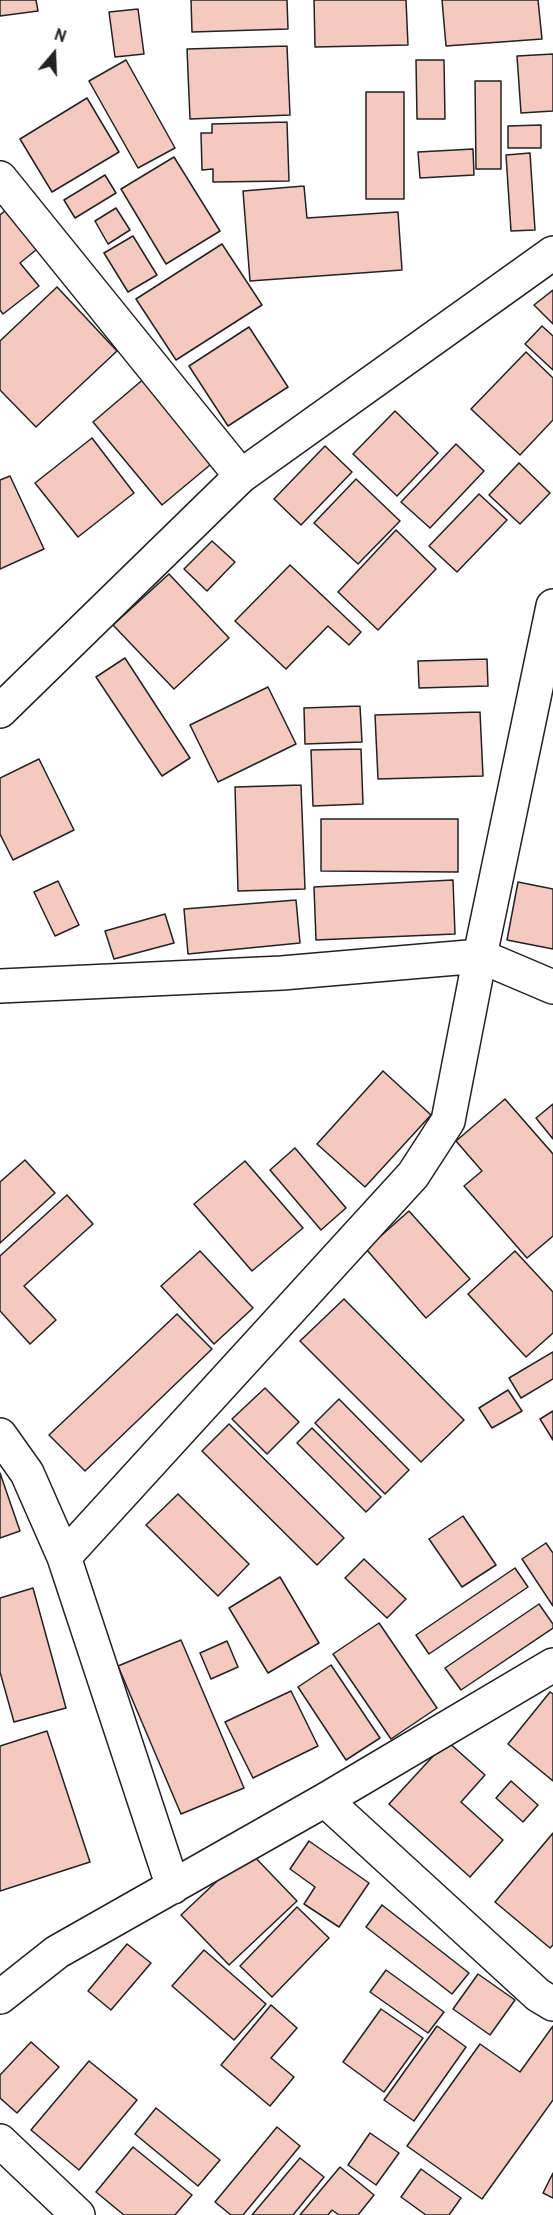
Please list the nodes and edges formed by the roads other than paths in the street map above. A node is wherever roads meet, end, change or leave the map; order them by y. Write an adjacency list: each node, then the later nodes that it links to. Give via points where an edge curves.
1 (0, 178): 3 (street)
2 (553, 253): 3 (street)
3 (241, 476): 5 (street)
4 (552, 617): 6 (street)
5 (0, 711)
6 (480, 956): 7 (street, via 282,973); 8 (street); 10 (street, via 448,1120 413,1175)
7 (0, 986)
8 (553, 987)
9 (0, 1436): 10 (street, via 27,1473)
10 (64, 1557): 13 (street)
11 (553, 1665): 12 (street)
12 (325, 1800): 13 (street); 15 (street, via 538,1995)
13 (173, 1887): 14 (street, via 57,1952)
14 (0, 1997)
15 (553, 2004)
16 (0, 2141): 17 (street)
17 (78, 2215)

